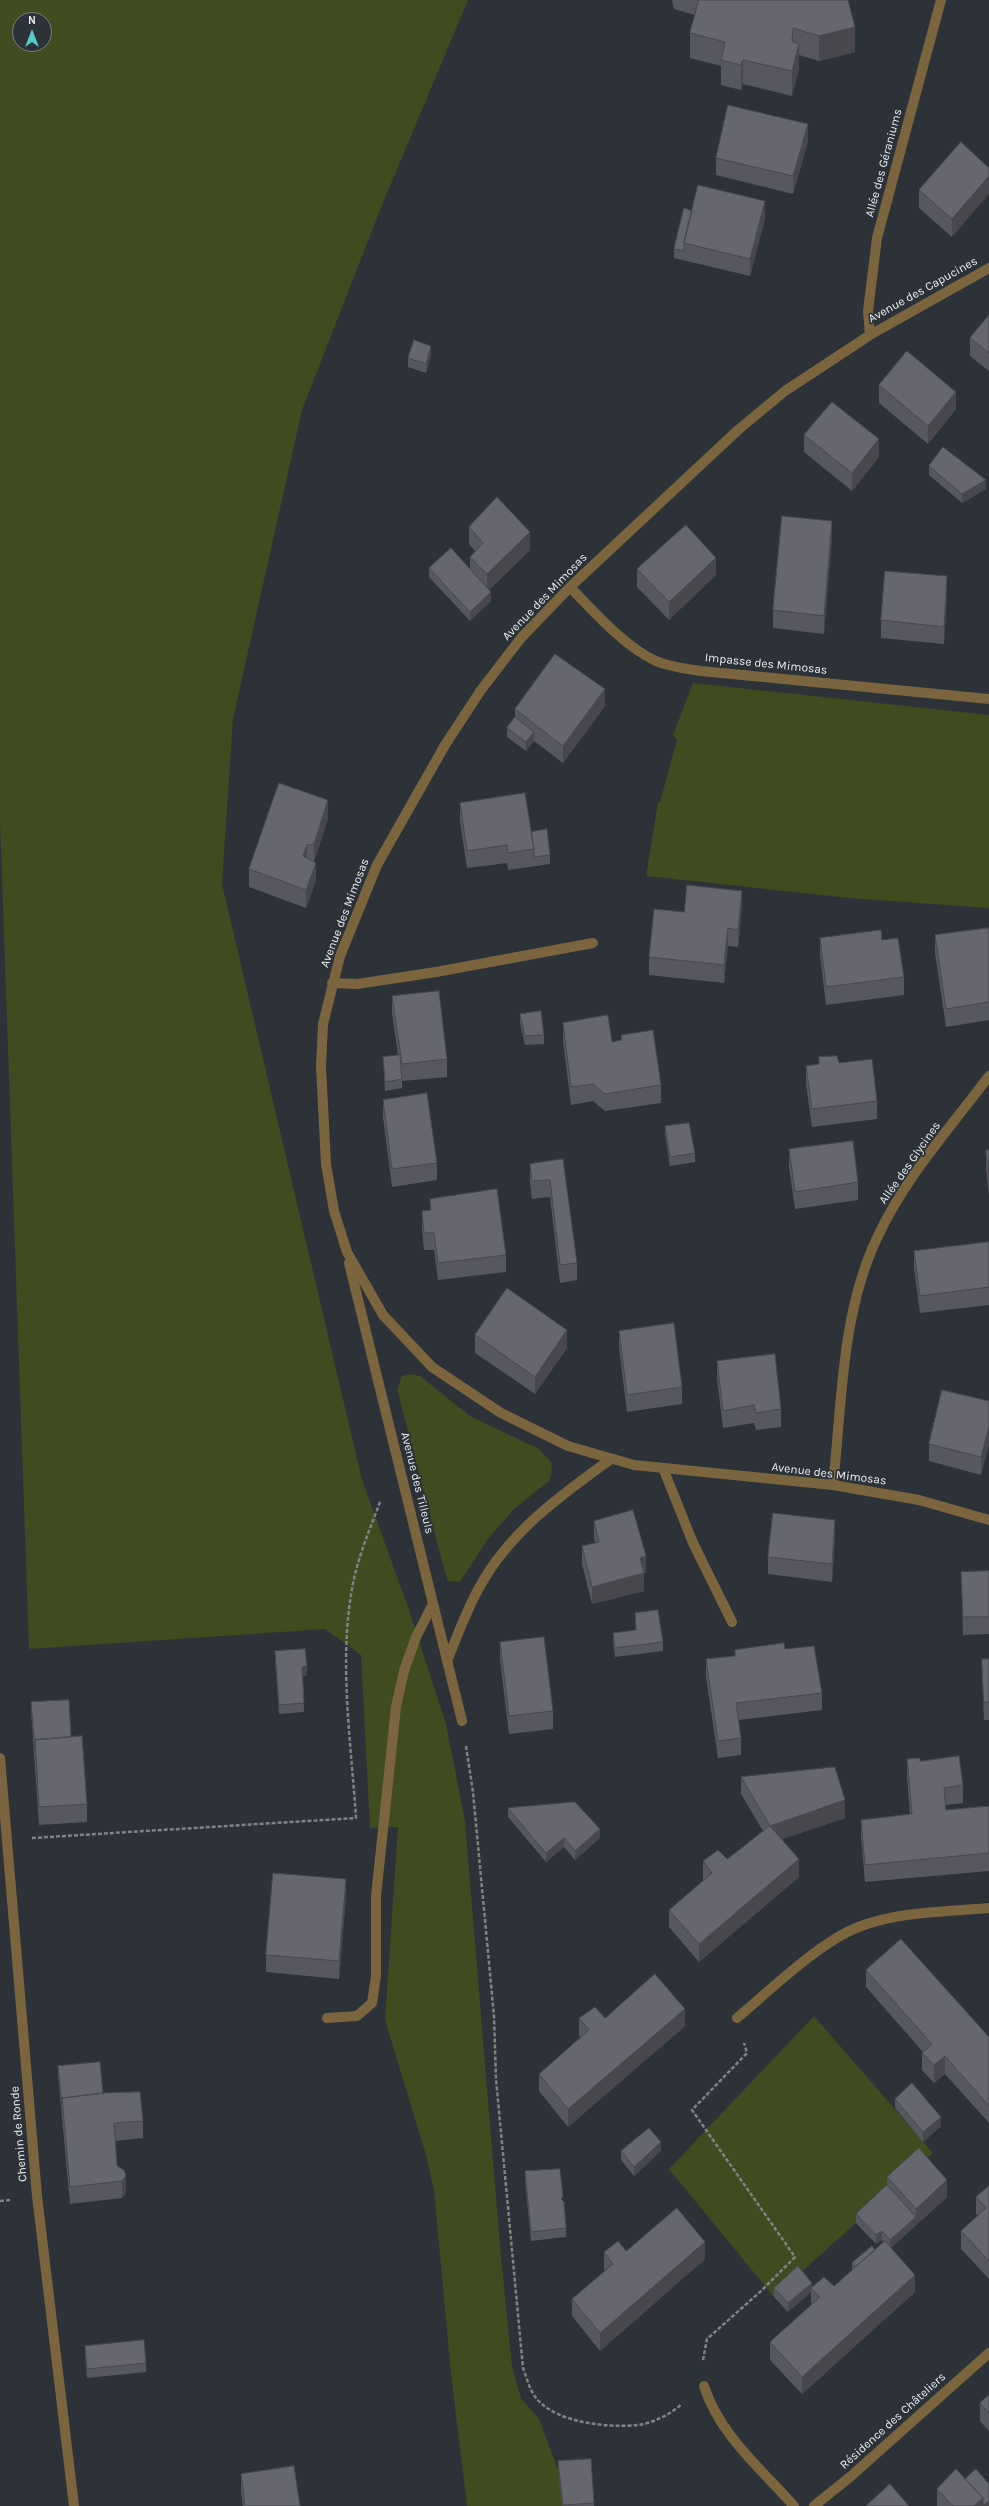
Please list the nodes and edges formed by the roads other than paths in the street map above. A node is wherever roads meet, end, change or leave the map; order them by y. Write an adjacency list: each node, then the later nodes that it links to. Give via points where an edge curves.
1 (941, 0): 3 (street, Allée des Géraniums, via 877,238 868,311)
2 (989, 268): 3 (street, Avenue des Capucines)
3 (870, 335): 4 (street, Avenue des Mimosas, via 785,391 738,430)
4 (570, 587): 5 (street, Impasse des Mimosas, via 638,650 657,661 673,666 701,671); 7 (street, Avenue des Mimosas, via 521,638 481,690 445,745 376,864)
5 (989, 699)
6 (593, 943): 7 (street, Avenue des Mimosas, via 428,974 358,984)
7 (332, 983): 9 (street, Avenue des Mimosas, via 323,1024 322,1118 334,1211)
8 (989, 1076): 12 (street, Allée des Glycines, via 901,1195 876,1238 860,1283 848,1337)
9 (347, 1252): 10 (street, Avenue des Mimosas, via 383,1315 432,1367 501,1413 568,1446); 14 (street, Avenue des Tilleuls)
10 (611, 1459): 11 (street, Avenue des Mimosas); 16 (street, via 548,1505 511,1542 479,1588)
11 (663, 1468): 12 (street, Avenue des Mimosas); 15 (street, via 693,1543)
12 (833, 1485): 13 (street, Avenue des Mimosas, via 919,1500)
13 (989, 1520)
14 (433, 1604): 16 (street, Avenue des Tilleuls); 20 (street, via 406,1664 396,1707 376,1896 376,1976 372,2003 357,2016)
15 (732, 1622)
16 (447, 1661): 17 (street, Avenue des Tilleuls)
17 (462, 1721)
18 (0, 1758): 24 (street, Chemin de Ronde, via 37,2196)
19 (989, 1908): 21 (street, via 894,1917 856,1928 826,1946)
20 (328, 2018)
21 (737, 2018)
22 (989, 2353): 26 (street, Résidence des Châteliers)
23 (704, 2386): 25 (street, via 711,2408 723,2427)
24 (74, 2506)
25 (794, 2506)
26 (814, 2506)

